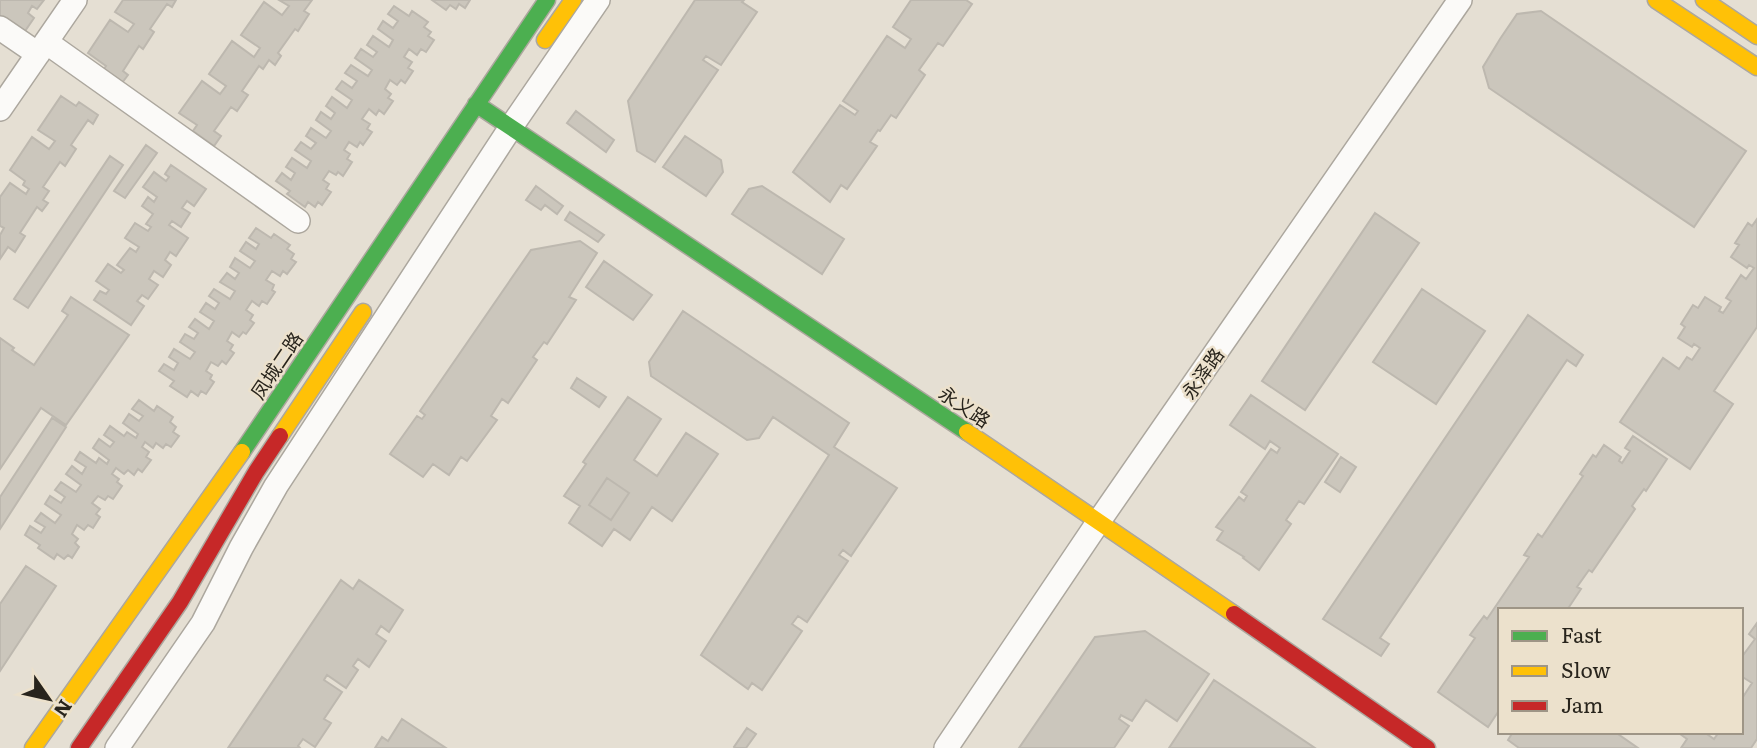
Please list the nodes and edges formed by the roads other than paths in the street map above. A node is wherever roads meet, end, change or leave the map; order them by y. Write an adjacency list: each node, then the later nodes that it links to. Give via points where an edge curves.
1 (75, 0): 10 (street)
2 (547, 0): 14 (main road, 凤城二路)
3 (573, 0): 12 (main road)
4 (598, 0): 16 (street)
5 (1461, 0): 19 (street, 永泽路)
6 (1656, 0): 11 (main road)
7 (1704, 0): 9 (main road)
8 (0, 28): 10 (street)
9 (1757, 35): 11 (main road)
10 (42, 48): 15 (street); 17 (street)
11 (1740, 56): 13 (main road)
12 (533, 58)
13 (1757, 67)
14 (476, 104): 16 (main road, 永义路); 20 (main road, 凤城二路, via 238,458)
15 (0, 109)
16 (498, 118): 19 (main road, 永义路); 22 (street, via 276,486 203,623)
17 (298, 221)
18 (371, 300): 21 (main road, via 256,472 180,602)
19 (1099, 521): 23 (street, 永泽路); 24 (main road, 永义路)
20 (33, 748)
21 (79, 748)
22 (117, 748)
23 (946, 748)
24 (1427, 748)

